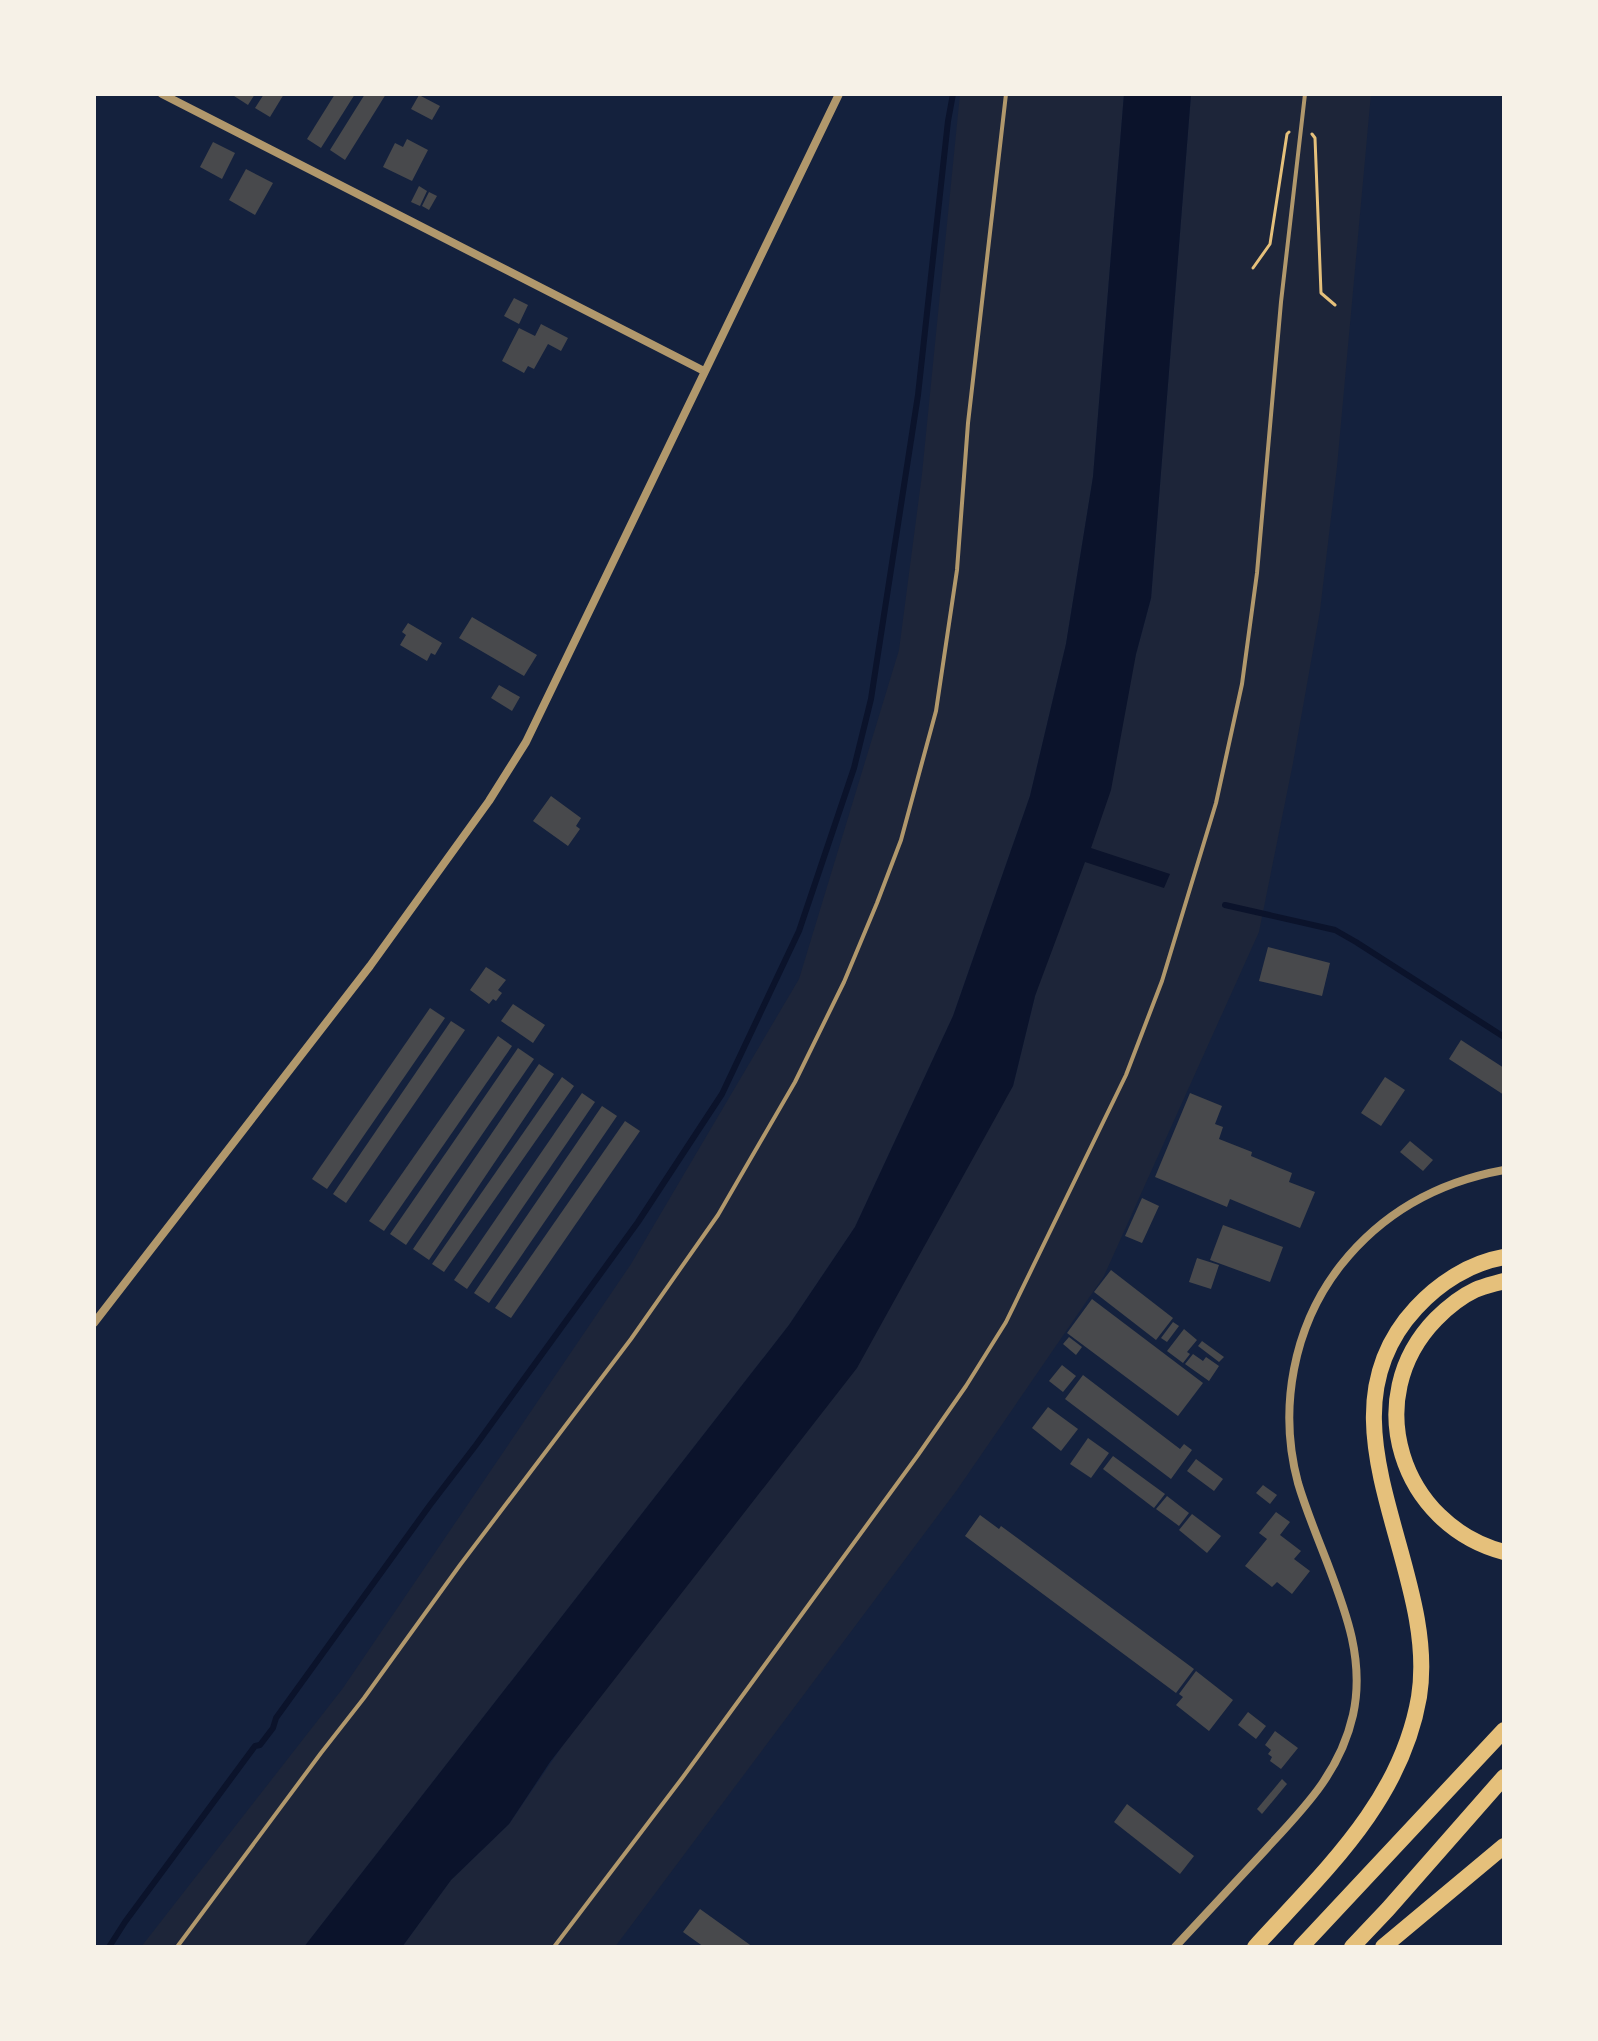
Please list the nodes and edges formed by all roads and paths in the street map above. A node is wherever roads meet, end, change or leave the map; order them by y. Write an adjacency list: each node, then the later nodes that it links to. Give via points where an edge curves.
1 (162, 94): 5 (street)
2 (839, 94): 5 (street)
3 (1006, 94): 14 (lane, via 968,423 957,570 936,711 901,840 844,982 795,1082 718,1215)
4 (1305, 94): 15 (lane, via 1242,684 1211,818 1162,981 1126,1075 1006,1322 966,1386)
5 (704, 371): 9 (street, via 526,742 489,801 370,966)
6 (1504, 1170): 16 (street, via 1456,1181 1385,1220 1333,1275 1310,1315 1293,1376 1293,1462 1351,1633 1357,1676 1353,1714 1340,1754 1313,1798)
7 (1504, 1257): 17 (highway, via 1470,1268 1436,1289 1404,1321 1385,1351 1374,1402 1375,1446 1420,1633 1419,1697 1403,1753 1383,1795 1356,1835)
8 (1504, 1281): 10 (highway, via 1464,1296 1428,1327 1408,1357 1396,1412 1403,1459 1423,1499 1465,1537)
9 (94, 1323)
10 (1504, 1552)
11 (1504, 1730): 18 (highway)
12 (1504, 1777): 19 (highway)
13 (1504, 1846): 20 (highway)
14 (177, 1947)
15 (554, 1947)
16 (1175, 1947)
17 (1255, 1947)
18 (1301, 1947)
19 (1352, 1947)
20 (1383, 1947)

